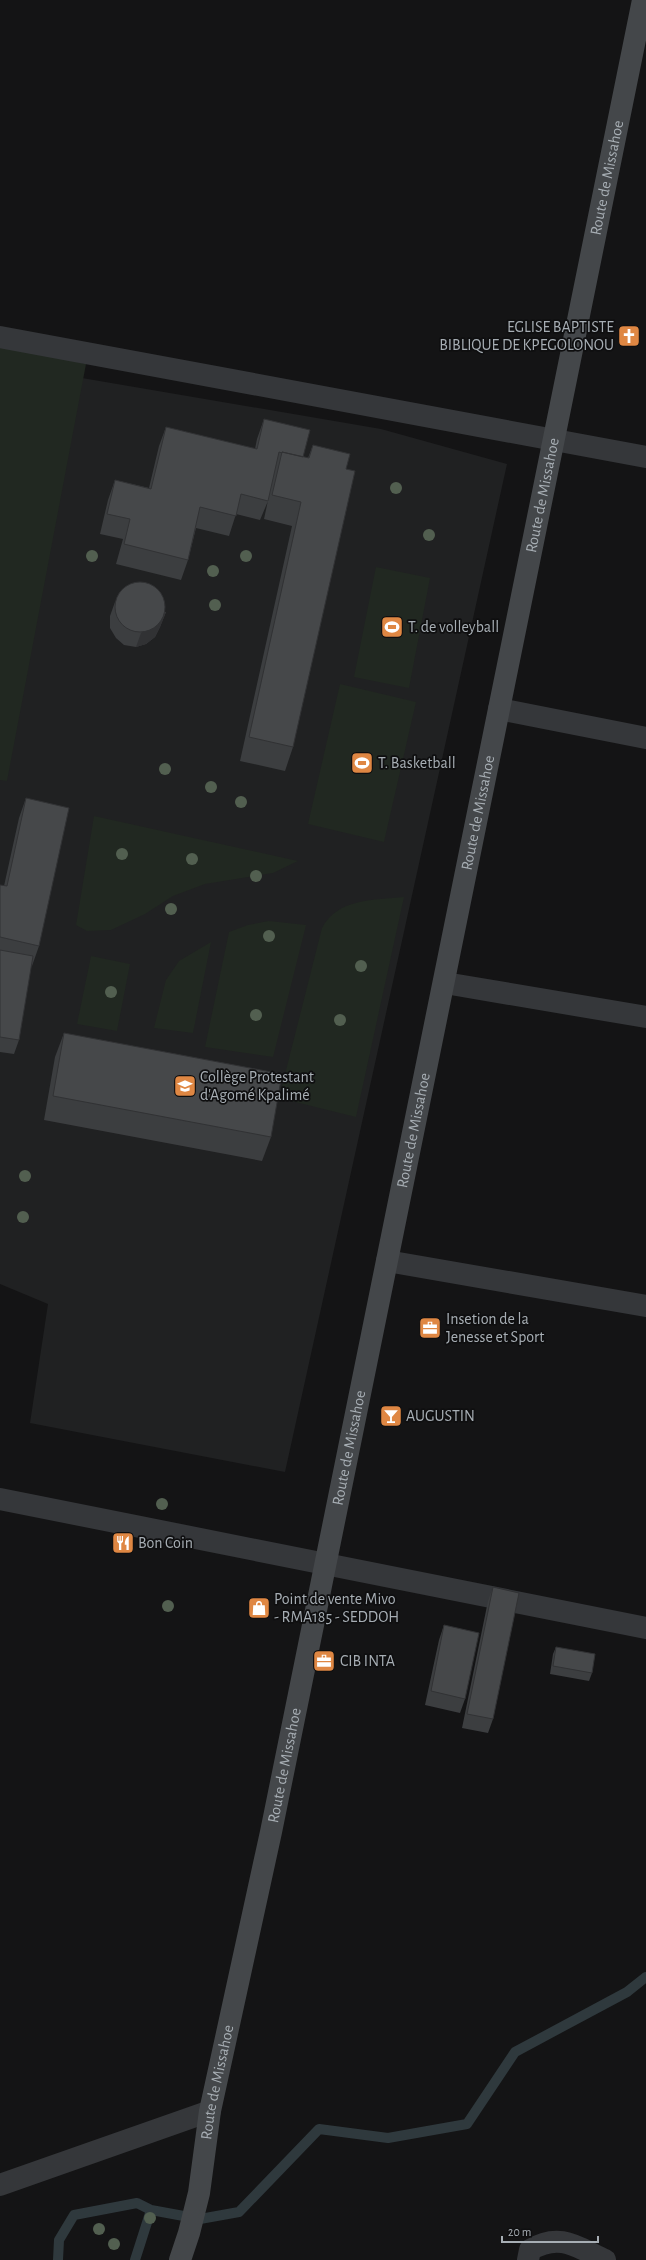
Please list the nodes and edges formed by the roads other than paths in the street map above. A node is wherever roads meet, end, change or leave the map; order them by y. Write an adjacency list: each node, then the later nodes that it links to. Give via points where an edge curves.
1 (643, 0): 3 (main road, Route de Missahoe)
2 (0, 337): 3 (street)
3 (554, 440): 4 (street); 5 (main road, Route de Missahoe)
4 (646, 456)
5 (499, 709): 6 (street); 7 (main road, Route de Missahoe)
6 (646, 738)
7 (445, 983): 8 (street); 9 (main road, Route de Missahoe)
8 (646, 1017)
9 (387, 1261): 10 (street); 12 (main road, Route de Missahoe)
10 (646, 1306)
11 (0, 1499): 12 (street)
12 (326, 1564): 13 (street); 14 (main road, Route de Missahoe)
13 (646, 1628)
14 (210, 2111): 15 (street); 16 (main road, Route de Missahoe, via 199,2193)
15 (0, 2186)
16 (180, 2260)
17 (528, 2260): 18 (street, via 530,2250 539,2245 563,2240)
18 (605, 2260)

